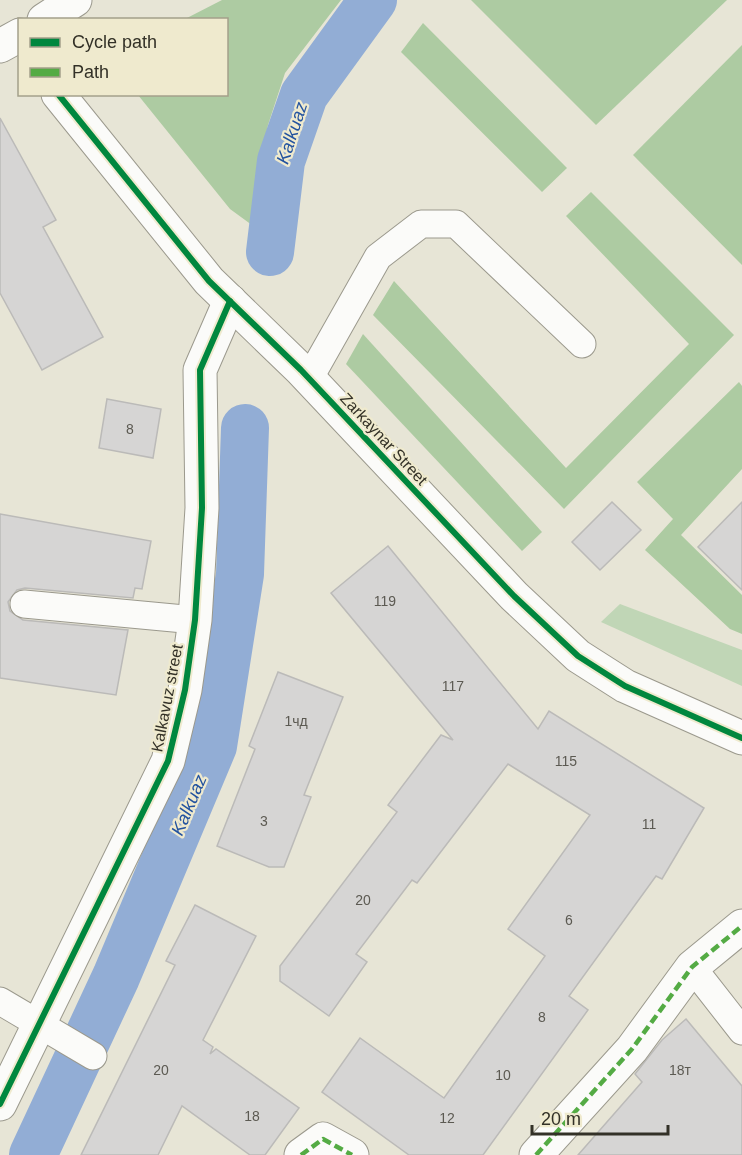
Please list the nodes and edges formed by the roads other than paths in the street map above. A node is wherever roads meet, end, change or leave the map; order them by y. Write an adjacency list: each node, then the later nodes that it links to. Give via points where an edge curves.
1 (75, 0): 2 (street)
2 (47, 18)
3 (60, 96): 4 (street, Zarkaynar Street, via 209,281)
4 (239, 309): 6 (street, Zarkaynar Street); 8 (street, Kalkavuz street, via 200,370 202,508)
5 (582, 344): 6 (lane, via 456,224 422,224 378,257)
6 (305, 374): 9 (street, Zarkaynar Street, via 514,596 578,656 625,686)
7 (24, 604): 8 (lane)
8 (195, 620): 13 (street, Kalkavuz street, via 185,690 168,761)
9 (742, 738)
10 (742, 926): 11 (street)
11 (692, 967): 14 (lane); 19 (street, via 632,1049)
12 (0, 1001): 13 (lane)
13 (39, 1025): 15 (lane); 16 (street, Kalkavuz street)
14 (742, 1031)
15 (93, 1056)
16 (0, 1104)
17 (301, 1155): 18 (street, via 323,1139)
18 (352, 1155)
19 (536, 1155)

